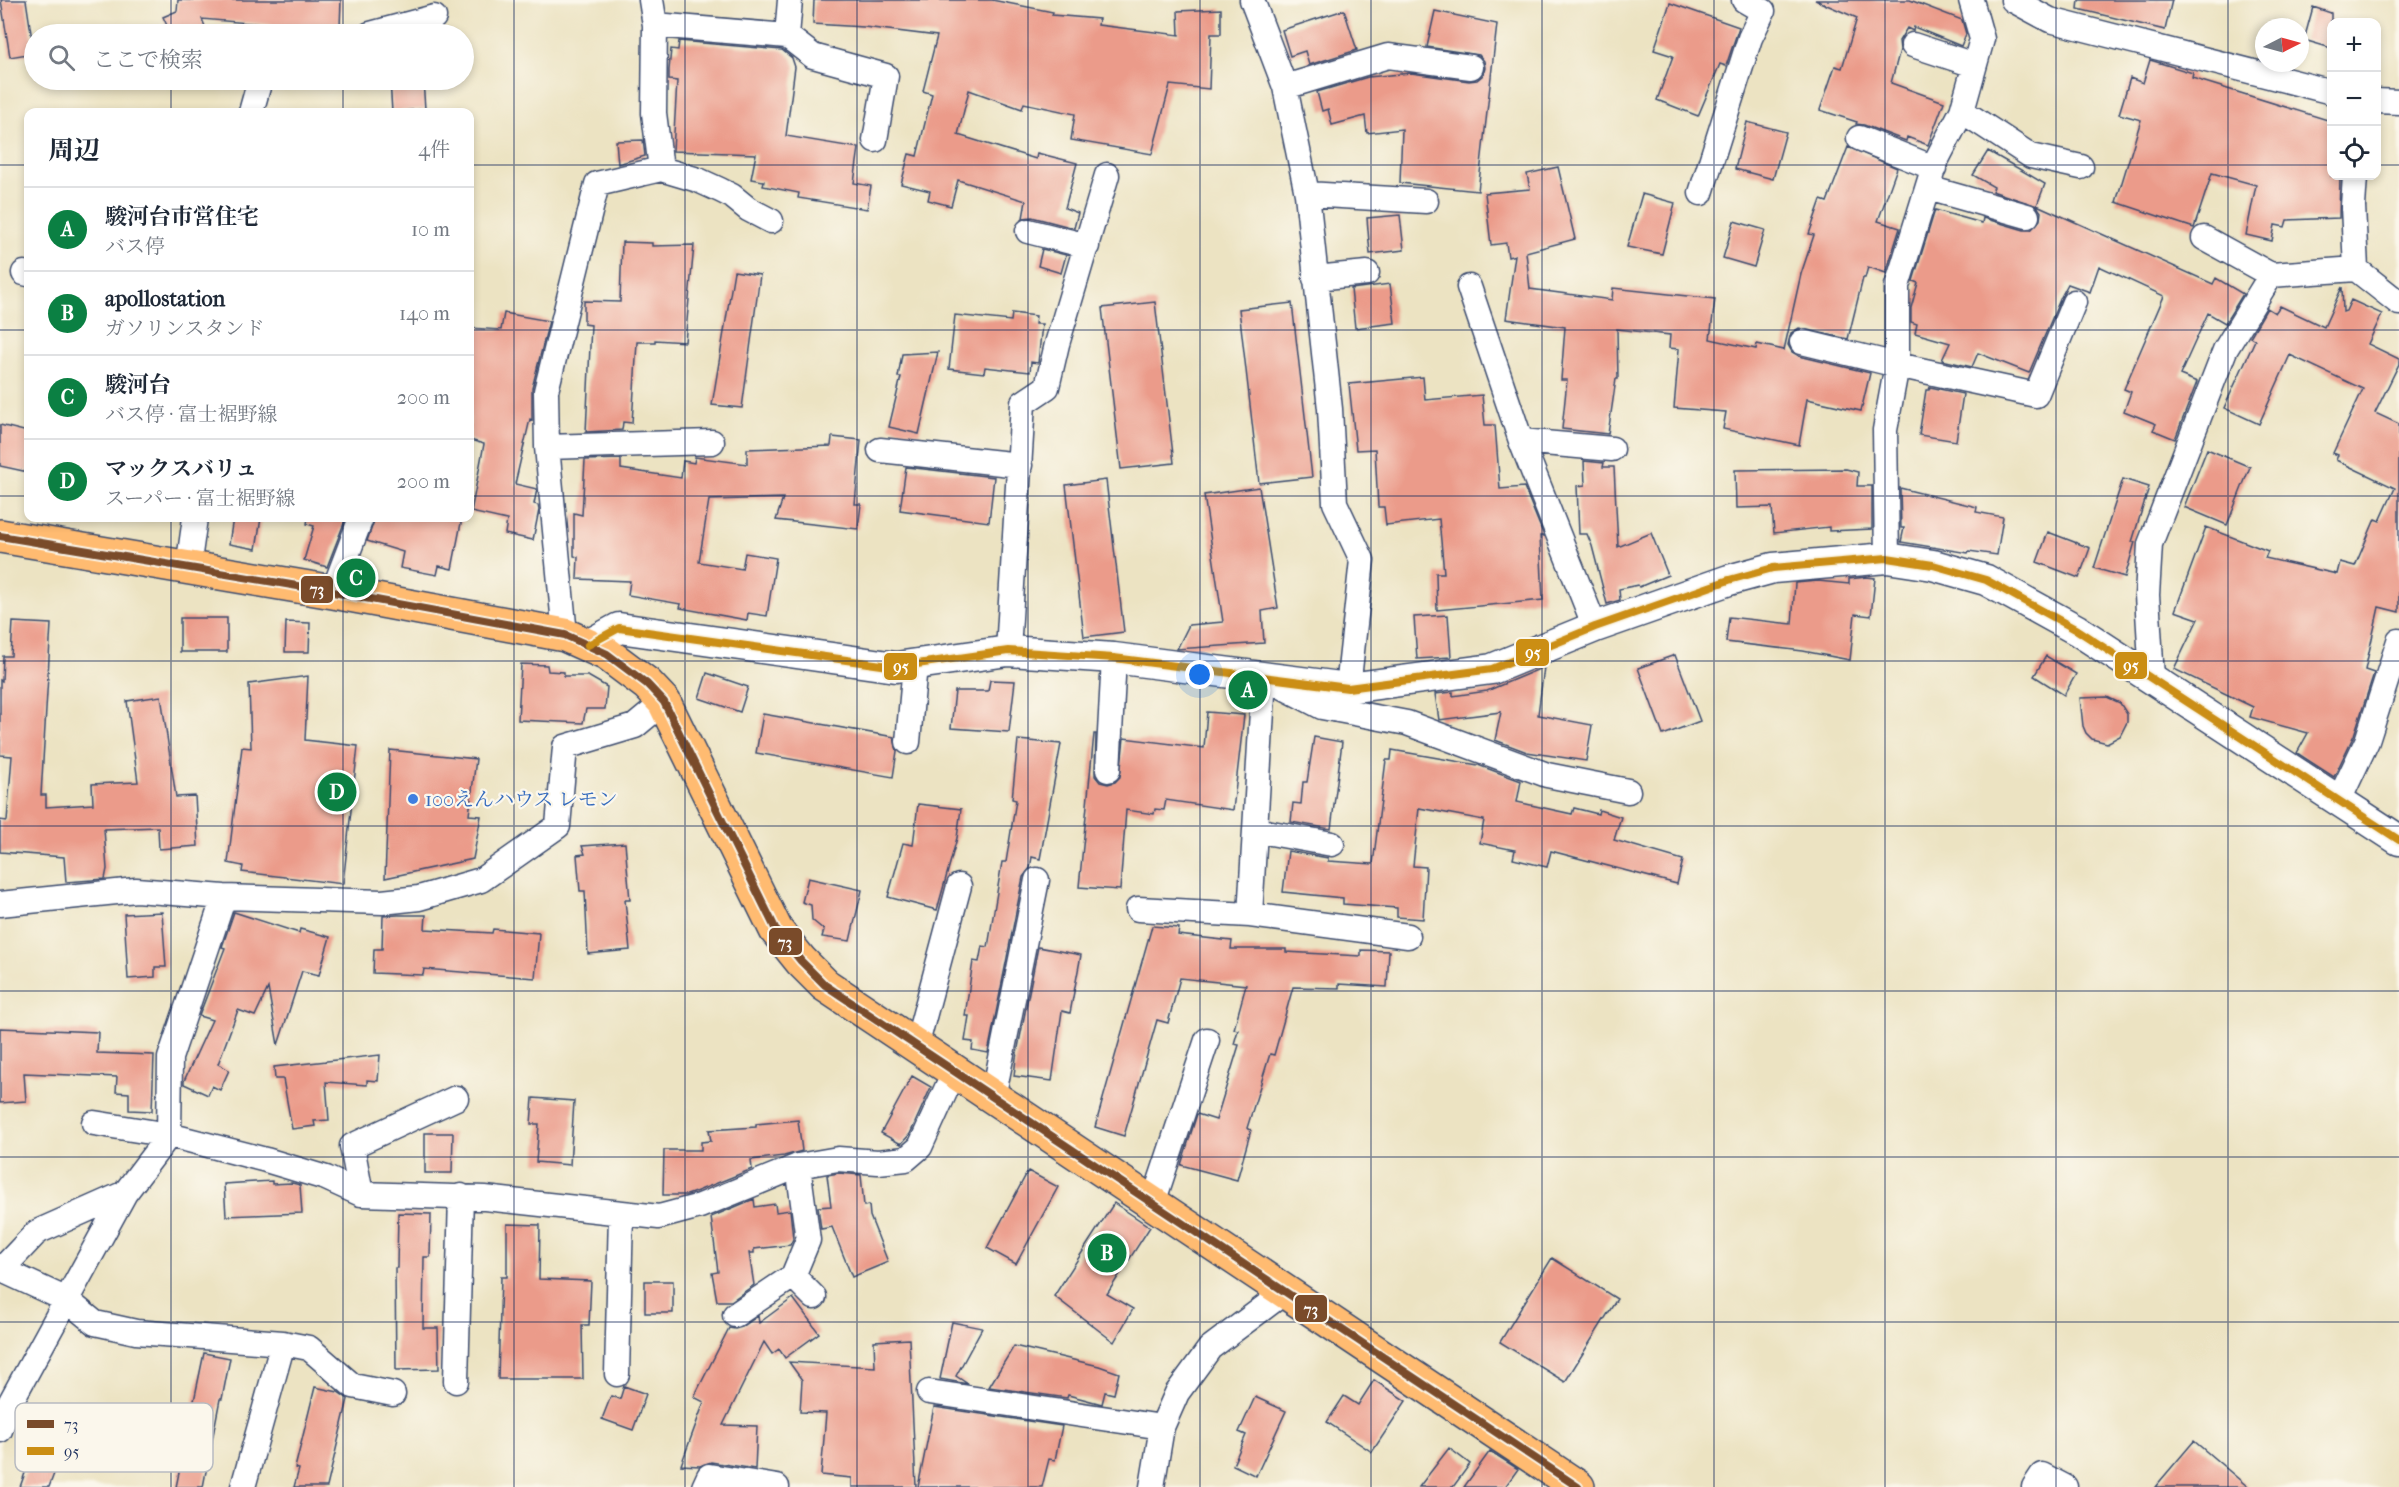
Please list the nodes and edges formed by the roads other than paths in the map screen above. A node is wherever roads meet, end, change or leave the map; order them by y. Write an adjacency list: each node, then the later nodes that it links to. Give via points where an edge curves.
1 (651, 0): 9 (street)
2 (790, 0): 10 (street)
3 (1252, 0): 14 (street)
4 (1744, 0): 28 (street, via 1763,11 1750,38)
5 (1971, 0): 12 (street, via 1982,39)
6 (2013, 0): 16 (street, via 2050,20)
7 (434, 17): 8 (street)
8 (408, 24)
9 (655, 25): 10 (street); 24 (street, via 654,112)
10 (787, 36): 22 (street, via 813,56 886,76)
11 (1913, 45): 12 (street)
12 (1974, 65): 20 (street)
13 (1471, 67): 14 (street, via 1389,56)
14 (1285, 87): 29 (street)
15 (258, 90): 19 (street)
16 (2327, 91)
17 (2381, 101): 18 (street)
18 (2399, 102)
19 (253, 108)
20 (1962, 111): 23 (street, via 2031,156); 26 (street)
21 (1859, 138): 26 (street)
22 (875, 140)
23 (2081, 167)
24 (661, 169): 32 (street, via 720,190); 47 (street, via 597,184 546,391)
25 (1107, 175): 35 (street)
26 (1931, 178): 31 (street); 44 (street, via 1897,286)
27 (2355, 180): 36 (street)
28 (1701, 193)
29 (1307, 194): 30 (street); 39 (street)
30 (1426, 201)
31 (2027, 216)
32 (771, 221)
33 (1028, 231): 35 (street)
34 (2204, 238): 38 (street)
35 (1087, 246): 50 (street, via 1056,344 1047,387 1023,403)
36 (2356, 269): 38 (street); 42 (street)
37 (1367, 273): 39 (street)
38 (2271, 275): 64 (street, via 2225,350 2150,543 2146,594)
39 (1316, 278): 65 (street, via 1335,503 1362,560)
40 (1469, 287): 45 (street)
41 (2074, 302): 44 (street, via 2037,395)
42 (2399, 303)
43 (1802, 342): 44 (street)
44 (1896, 365): 54 (street, via 1884,430)
45 (1521, 441): 48 (street); 57 (street)
46 (712, 442): 47 (street)
47 (548, 447): 58 (street)
48 (1612, 449)
49 (880, 450): 50 (street)
50 (1020, 465): 60 (street)
51 (194, 522): 55 (street)
52 (359, 522): 56 (street)
53 (0, 536): 55 (main road)
54 (1887, 558): 57 (street, via 1773,568); 64 (street, via 1933,565 1986,580 2077,630)
55 (188, 568): 56 (main road)
56 (333, 592): 58 (main road)
57 (1595, 627): 65 (street, via 1491,669)
58 (577, 640): 62 (street, via 619,628 896,667); 66 (main road, via 607,654)
59 (2399, 640): 70 (street, via 2367,741)
60 (1008, 651): 61 (street); 62 (street)
61 (1114, 658): 63 (street); 68 (street)
62 (915, 665): 67 (street)
63 (1264, 677): 65 (street); 69 (street, via 1322,706 1407,723 1547,775); 71 (street)
64 (2152, 678): 70 (street)
65 (1348, 688)
66 (664, 702): 76 (street, via 635,726 565,747 558,826 481,880 419,897 382,902); 82 (main road, via 776,930 825,985)
67 (908, 742)
68 (1108, 770)
69 (1628, 791)
70 (2339, 800): 72 (street)
71 (1255, 830): 73 (street); 79 (street)
72 (2399, 840)
73 (1332, 844)
74 (1037, 880): 85 (street)
75 (959, 886): 82 (street)
76 (224, 897): 77 (street, via 136,891); 87 (street, via 170,1058)
77 (0, 904)
78 (1138, 909): 79 (street)
79 (1250, 915): 80 (street)
80 (1408, 936)
81 (1207, 1040): 92 (street)
82 (916, 1047): 83 (main road)
83 (954, 1072): 85 (main road); 88 (street, via 920,1147 906,1159 838,1159)
84 (456, 1098): 90 (street, via 352,1146)
85 (993, 1098): 92 (main road)
86 (94, 1123): 87 (street)
87 (169, 1135): 89 (street); 90 (street, via 326,1178)
88 (798, 1166): 93 (street, via 690,1209 659,1217); 95 (street, via 808,1240)
89 (125, 1193): 94 (street, via 37,1232); 98 (street)
90 (362, 1194): 91 (street)
91 (461, 1196): 93 (street); 102 (street)
92 (1153, 1203): 96 (main road)
93 (621, 1214): 101 (street)
94 (1, 1269): 98 (street)
95 (793, 1276): 97 (street); 99 (street)
96 (1286, 1291): 105 (street, via 1210,1348 1177,1393); 111 (main road)
97 (814, 1298)
98 (67, 1300): 100 (street, via 95,1323 136,1332); 106 (street, via 10,1403)
99 (735, 1315)
100 (283, 1342): 104 (street, via 309,1348 353,1386); 107 (street)
101 (617, 1374)
102 (456, 1381)
103 (929, 1392): 105 (street)
104 (393, 1394)
105 (1162, 1427): 110 (street)
106 (0, 1430)
107 (243, 1487)
108 (704, 1487): 109 (street, via 709,1476)
109 (777, 1487)
110 (1152, 1487)
111 (1578, 1487)
112 (2034, 1487): 113 (street, via 2043,1474)
113 (2066, 1487)

